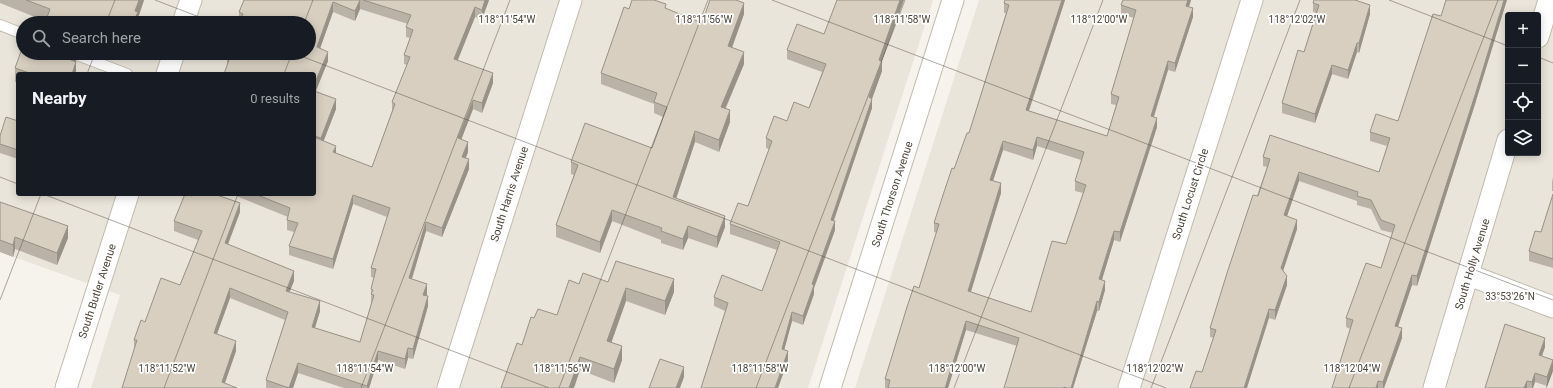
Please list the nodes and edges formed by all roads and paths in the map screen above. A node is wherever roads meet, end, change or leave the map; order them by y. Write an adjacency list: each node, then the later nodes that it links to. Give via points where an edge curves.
1 (191, 0): 6 (street)
2 (571, 0): 19 (street, South Harris Avenue)
3 (953, 0): 20 (street, South Thorson Avenue)
4 (1252, 0): 21 (street, South Locust Circle)
5 (1549, 0): 8 (street)
6 (186, 16)
7 (0, 25): 9 (lane)
8 (1541, 27)
9 (16, 31)
10 (90, 60): 12 (lane)
11 (172, 60): 13 (street)
12 (122, 72)
13 (168, 72)
14 (1505, 150): 16 (street, South Holly Avenue)
15 (127, 196): 18 (street, South Butler Avenue)
16 (1469, 275): 17 (street); 22 (street, South Holly Avenue)
17 (1553, 307)
18 (66, 388)
19 (448, 388)
20 (830, 388)
21 (1129, 388)
22 (1434, 388)

